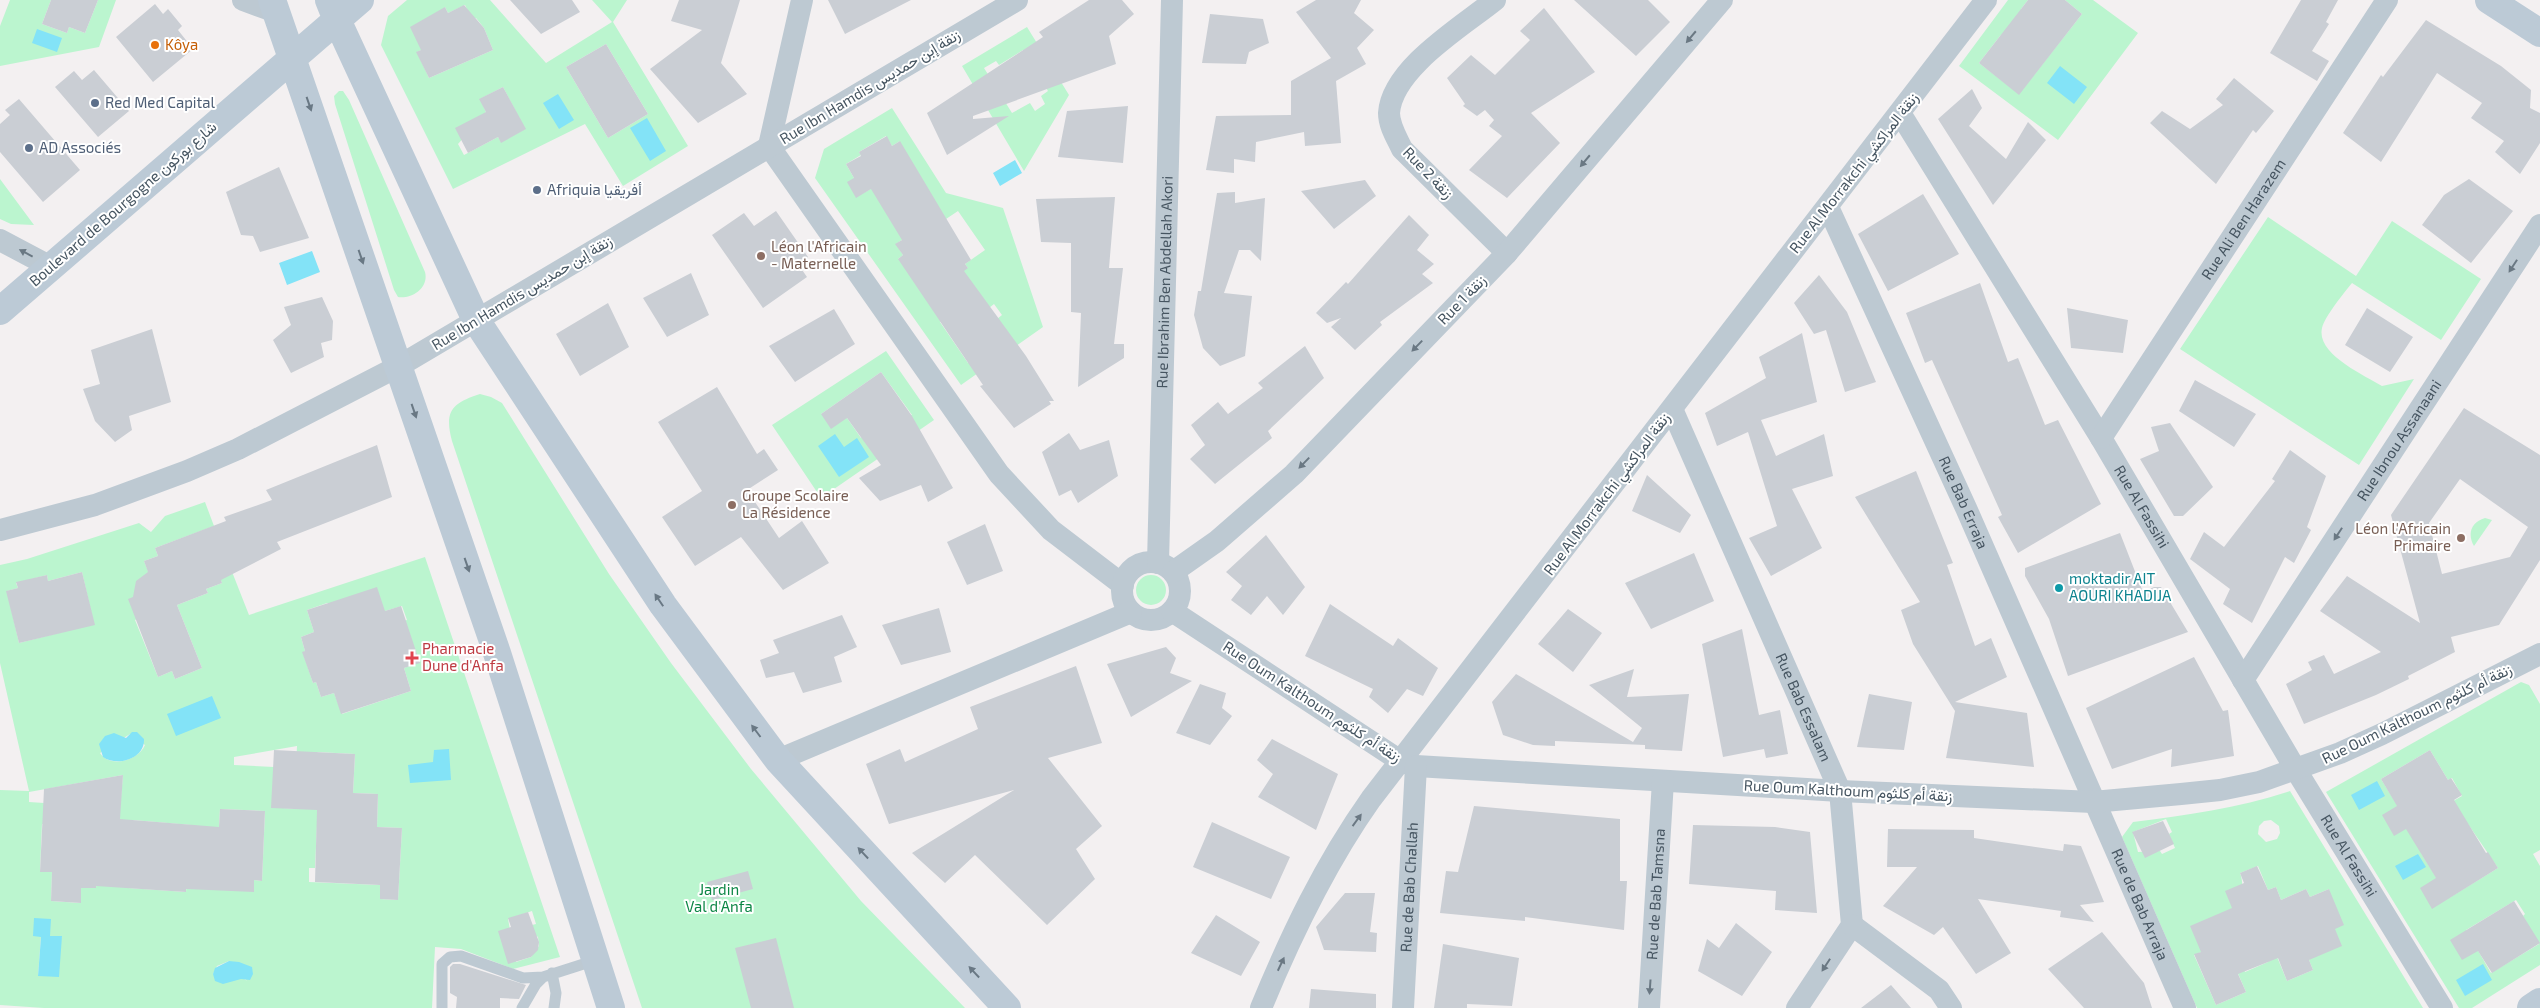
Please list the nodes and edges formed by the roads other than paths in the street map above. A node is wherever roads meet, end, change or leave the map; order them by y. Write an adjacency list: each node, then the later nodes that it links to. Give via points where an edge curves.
1 (243, 0): 11 (street)
2 (360, 0): 12 (main road, Boulevard de Bourgogne شارع بوركون)
3 (802, 0): 16 (street)
4 (1017, 0): 16 (street, Rue Ibn Hamdis زنقة إبن حمديس)
5 (1172, 0): 28 (street, Rue Ibrahim Ben Abdellah Akori)
6 (1495, 0): 20 (street, Rue 2 زنقة, via 1404,76 1390,113 1393,131 1402,149)
7 (1722, 0): 20 (street, Rue 1 زنقة, one-way to 20)
8 (1986, 0): 15 (street, Rue Al Morrakchi زنقة المراكشي)
9 (2387, 0): 26 (street, Rue Ali Ben Harazem)
10 (2489, 0): 13 (main road)
11 (274, 6): 14 (main road)
12 (333, 10): 14 (main road, Boulevard de Bourgogne شارع بوركون); 23 (main road)
13 (2540, 33)
14 (293, 58): 21 (main road, Boulevard de Bourgogne شارع بوركون); 24 (main road, one-way to 24)
15 (1900, 113): 17 (street, Rue Al Morrakchi زنقة المراكشي); 26 (street, Rue Al Fassihi)
16 (770, 146): 23 (street, Rue Ibn Hamdis زنقة إبن حمديس); 29 (street, via 999,474 1051,530)
17 (1828, 207): 25 (street, Rue Al Morrakchi زنقة المراكشي); 39 (street, Rue Bab Erraja, via 1966,508)
18 (2540, 225): 33 (street, Rue Ibnou Assanaani, one-way to 33)
19 (0, 240): 21 (street, one-way to 19)
20 (1507, 253): 28 (street, Rue 1 زنقة, one-way to 28, via 1294,474 1217,541)
21 (51, 267): 22 (main road, Boulevard de Bourgogne شارع بوركون)
22 (0, 310)
23 (476, 320): 24 (street, Rue Ibn Hamdis زنقة إبن حمديس); 34 (main road, one-way to 23, via 663,606)
24 (399, 366): 27 (street, Rue Ibn Hamdis زنقة إبن حمديس, via 238,449 187,471 95,506); 41 (main road, one-way to 41, via 497,653)
25 (1672, 409): 35 (street, Rue Al Morrakchi زنقة المراكشي); 38 (street, Rue Bab Essalam)
26 (2100, 438): 33 (street, Rue Al Fassihi)
27 (0, 530)
28 (1166, 568): 29 (street, via 1149,563 1133,570); 30 (street, via 1180,588 1180,596)
29 (1123, 585): 31 (street, via 1125,604)
30 (1172, 611): 31 (street, via 1156,620 1147,620); 35 (street, Rue Oum Kalthoum زنقة أم كلثوم)
31 (1131, 612): 34 (street)
32 (2538, 658): 36 (street, Rue Oum Kalthoum زنقة أم كلثوم, via 2382,734)
33 (2243, 680): 36 (street, Rue Al Fassihi)
34 (778, 760): 48 (main road, one-way to 34)
35 (1409, 764): 37 (street, Rue Oum Kalthoum زنقة أم كلثوم); 49 (street, Rue Al Morrakchi زنقة المراكشي, one-way to 35, via 1324,872 1351,828); 50 (street, Rue de Bab Challah)
36 (2296, 770): 39 (street, Rue Oum Kalthoum زنقة أم كلثوم, via 2220,790); 55 (street, Rue Al Fassihi)
37 (1664, 781): 38 (street, Rue Oum Kalthoum زنقة أم كلثوم); 51 (street, Rue de Bab Tamsna, one-way to 51)
38 (1840, 792): 39 (street, Rue Oum Kalthoum زنقة أم كلثوم); 40 (street, Rue Bab Essalam)
39 (2093, 802): 54 (street, Rue de Bab Arraja)
40 (1852, 925): 52 (street, one-way to 52); 53 (street, via 1939,990)
41 (596, 960): 42 (lane); 47 (main road)
42 (547, 975): 44 (lane, via 524,978 461,956 450,957 442,964); 45 (lane, via 536,984); 46 (lane, via 556,993)
43 (2540, 1002): 56 (main road)
44 (442, 1008)
45 (522, 1008)
46 (554, 1008)
47 (611, 1008)
48 (1007, 1008)
49 (1261, 1008)
50 (1403, 1008)
51 (1649, 1008)
52 (1797, 1008)
53 (1951, 1008)
54 (2184, 1008)
55 (2442, 1008)
56 (2531, 1008)

